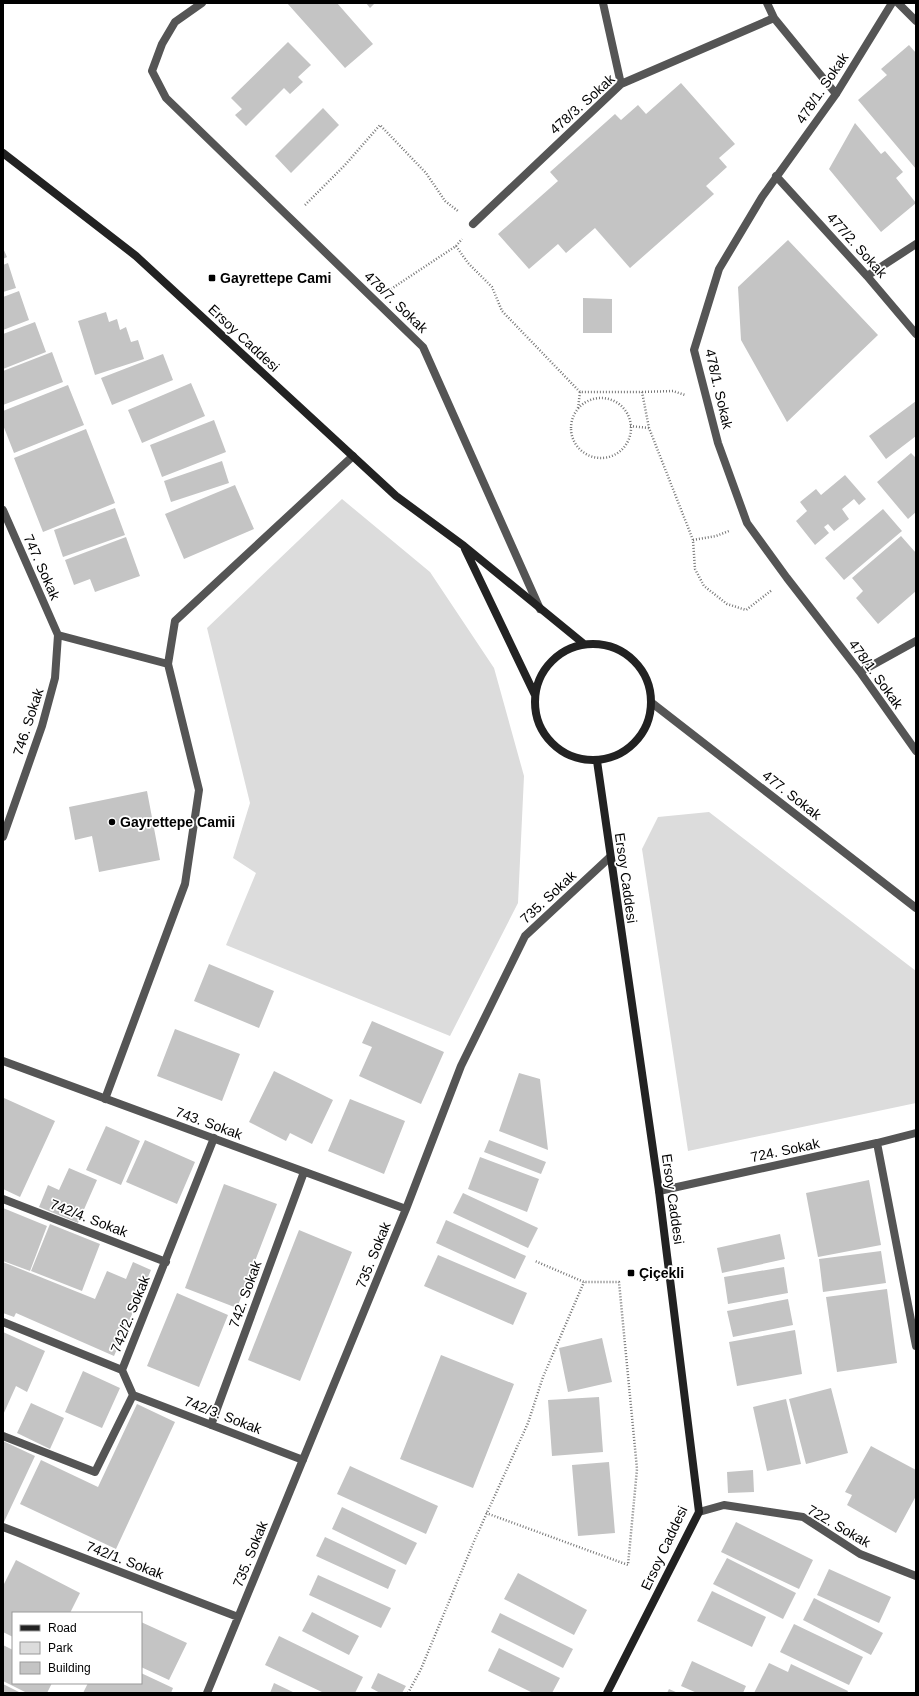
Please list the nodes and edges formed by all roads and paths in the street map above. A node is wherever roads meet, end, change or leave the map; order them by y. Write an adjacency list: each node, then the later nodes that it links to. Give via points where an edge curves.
1 (202, 3): 12 (street, 478/7. Sokak, via 174,22 152,71 166,98)
2 (604, 3): 8 (street)
3 (767, 3): 6 (street)
4 (892, 3): 9 (street, 478/1. Sokak)
5 (898, 3): 7 (street)
6 (774, 18): 8 (street, 478/3. Sokak); 9 (street)
7 (916, 21)
8 (621, 84): 13 (street, 478/3. Sokak)
9 (836, 94): 11 (street, 478/1. Sokak)
10 (3, 153): 25 (main road, Ersoy Caddesi, via 136,256)
11 (776, 176): 16 (street, 477/2. Sokak); 21 (street, 478/1. Sokak, via 719,269 694,350)
12 (292, 220): 13 (path, via 380,125 426,173 445,201); 17 (street, 478/7. Sokak)
13 (473, 224): 15 (path)
14 (916, 244): 16 (street)
15 (456, 246): 17 (path); 19 (path, via 468,263 492,287 502,311)
16 (868, 276): 18 (street, 477/2. Sokak)
17 (376, 301): 31 (street, 478/7. Sokak, via 423,347)
18 (916, 334)
19 (580, 392): 20 (path); 22 (path)
20 (642, 392): 21 (path, via 673,391); 24 (path)
21 (707, 402): 27 (street, 478/1. Sokak, via 718,443)
22 (578, 408): 23 (path, via 595,399 615,402 628,416); 23 (path, via 573,417 572,436 582,452 591,456 610,457 619,452 629,436)
23 (630, 426): 24 (path)
24 (649, 428): 28 (path)
25 (354, 456): 29 (main road, Ersoy Caddesi, via 396,496); 35 (street, via 174,621)
26 (3, 510): 32 (street, 747. Sokak)
27 (747, 523): 28 (path, via 716,536); 30 (street, 478/1. Sokak)
28 (693, 540): 30 (path, via 695,569 704,586 726,604 746,610)
29 (464, 546): 31 (main road, Ersoy Caddesi); 37 (main road, Ersoy Caddesi)
30 (787, 578): 36 (street, 478/1. Sokak)
31 (540, 609): 34 (main road, Ersoy Caddesi)
32 (58, 635): 35 (street); 41 (street, 746. Sokak, via 55,678 42,726)
33 (916, 641): 36 (street)
34 (584, 644): 37 (main road, Ersoy Caddesi, via 566,651 551,662 540,677); 38 (main road, Ersoy Caddesi, via 617,648 632,657 650,686)
35 (168, 664): 45 (street, via 199,790 185,884)
36 (860, 672): 39 (street, 478/1. Sokak)
37 (535, 695): 40 (main road, Ersoy Caddesi, via 536,714 543,733 556,748 573,757)
38 (652, 703): 40 (main road, Ersoy Caddesi, via 649,721 640,737 627,750); 43 (street, 477. Sokak)
39 (916, 751)
40 (596, 761): 42 (main road, Ersoy Caddesi)
41 (3, 837)
42 (610, 857): 50 (main road, Ersoy Caddesi); 52 (street, 735. Sokak, via 526,936 461,1066)
43 (916, 908)
44 (3, 1061): 45 (street, 743. Sokak)
45 (105, 1099): 47 (street, 743. Sokak)
46 (916, 1133): 48 (street, 724. Sokak)
47 (214, 1138): 49 (street, 743. Sokak); 54 (street, 742/2. Sokak)
48 (877, 1144): 50 (street, 724. Sokak); 57 (street)
49 (304, 1172): 52 (street, 743. Sokak); 60 (street, 742. Sokak)
50 (659, 1191): 63 (main road, Ersoy Caddesi)
51 (3, 1199): 54 (street, 742/4. Sokak)
52 (406, 1209): 62 (street, 735. Sokak)
53 (535, 1261): 55 (path)
54 (166, 1262): 58 (street, 742/2. Sokak)
55 (584, 1282): 64 (path, via 544,1377 528,1423); 64 (path, via 619,1282 637,1470 628,1565)
56 (3, 1322): 58 (street)
57 (916, 1346)
58 (122, 1370): 59 (street, 742/2. Sokak)
59 (133, 1395): 60 (street, 742/3. Sokak); 61 (street, via 95,1472)
60 (211, 1425): 62 (street, 742/3. Sokak)
61 (3, 1436)
62 (303, 1460): 67 (street, 735. Sokak)
63 (699, 1512): 66 (street, 722. Sokak, via 724,1505 804,1517 860,1554); 70 (main road, Ersoy Caddesi)
64 (486, 1513): 69 (path, via 421,1669)
65 (3, 1528): 67 (street, 742/1. Sokak)
66 (916, 1576)
67 (238, 1617): 68 (street, 735. Sokak)
68 (207, 1693)
69 (408, 1693)
70 (606, 1693)

